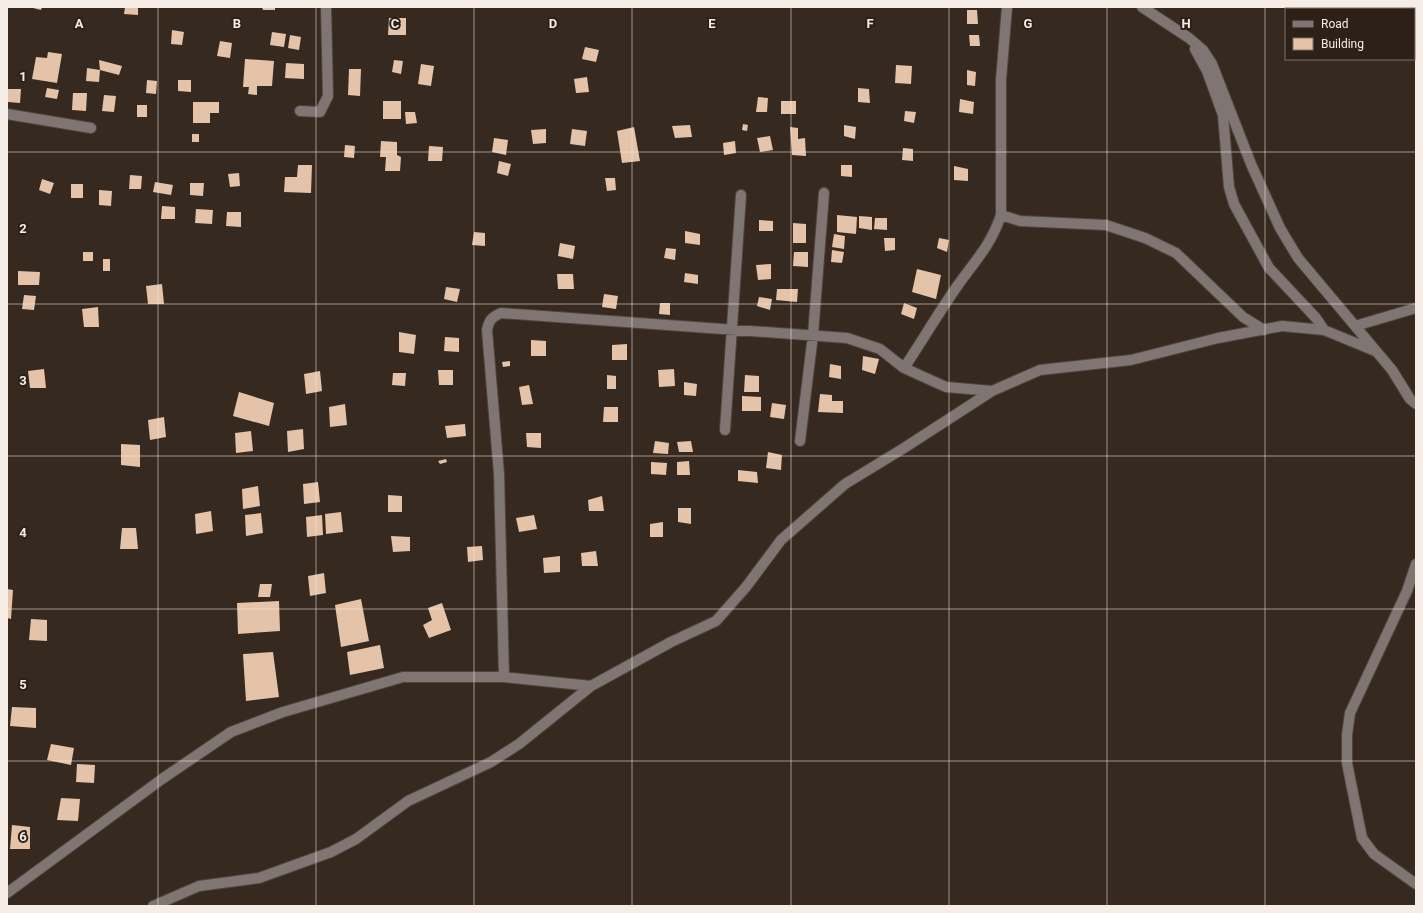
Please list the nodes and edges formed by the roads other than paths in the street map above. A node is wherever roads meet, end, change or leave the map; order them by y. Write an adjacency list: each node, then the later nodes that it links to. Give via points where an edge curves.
1 (326, 7): 5 (street, via 328,96 320,112)
2 (1006, 7): 10 (street, via 1001,80)
3 (1142, 7): 4 (street)
4 (1189, 38): 12 (street, via 1203,50 1212,64 1251,164 1280,228 1298,258); 15 (street, via 1207,71 1223,115 1228,187 1234,204 1269,268)
5 (300, 111)
6 (7, 114): 7 (street)
7 (91, 128)
8 (824, 193): 16 (street)
9 (741, 195): 13 (street)
10 (1001, 215): 14 (street, via 1020,221 1106,225 1145,238 1176,253 1243,317); 18 (street, via 982,255 958,285)
11 (1416, 308): 12 (street)
12 (1355, 326): 17 (street)
13 (733, 330): 16 (street); 21 (street); 24 (street, via 501,313 492,316 488,322 486,330 499,474)
14 (1264, 330): 15 (street, via 1282,326); 19 (street, via 1218,338 1131,360 1040,370)
15 (1324, 330): 17 (street)
16 (813, 335): 18 (street, via 847,338 880,349); 22 (street)
17 (1377, 352): 20 (street)
18 (904, 368): 19 (street, via 946,387)
19 (992, 391): 25 (street, via 845,484 780,540 746,587 716,621)
20 (1416, 404)
21 (725, 430)
22 (800, 441)
23 (1416, 564): 26 (street, via 1407,591 1350,714 1347,763 1362,838 1374,854)
24 (504, 677): 25 (street); 27 (street, via 403,677 283,712 231,732 162,779)
25 (590, 686): 28 (street, via 519,744 491,762 408,801 356,839 331,852 259,878 199,886)
26 (1416, 884)
27 (7, 893)
28 (153, 906)

